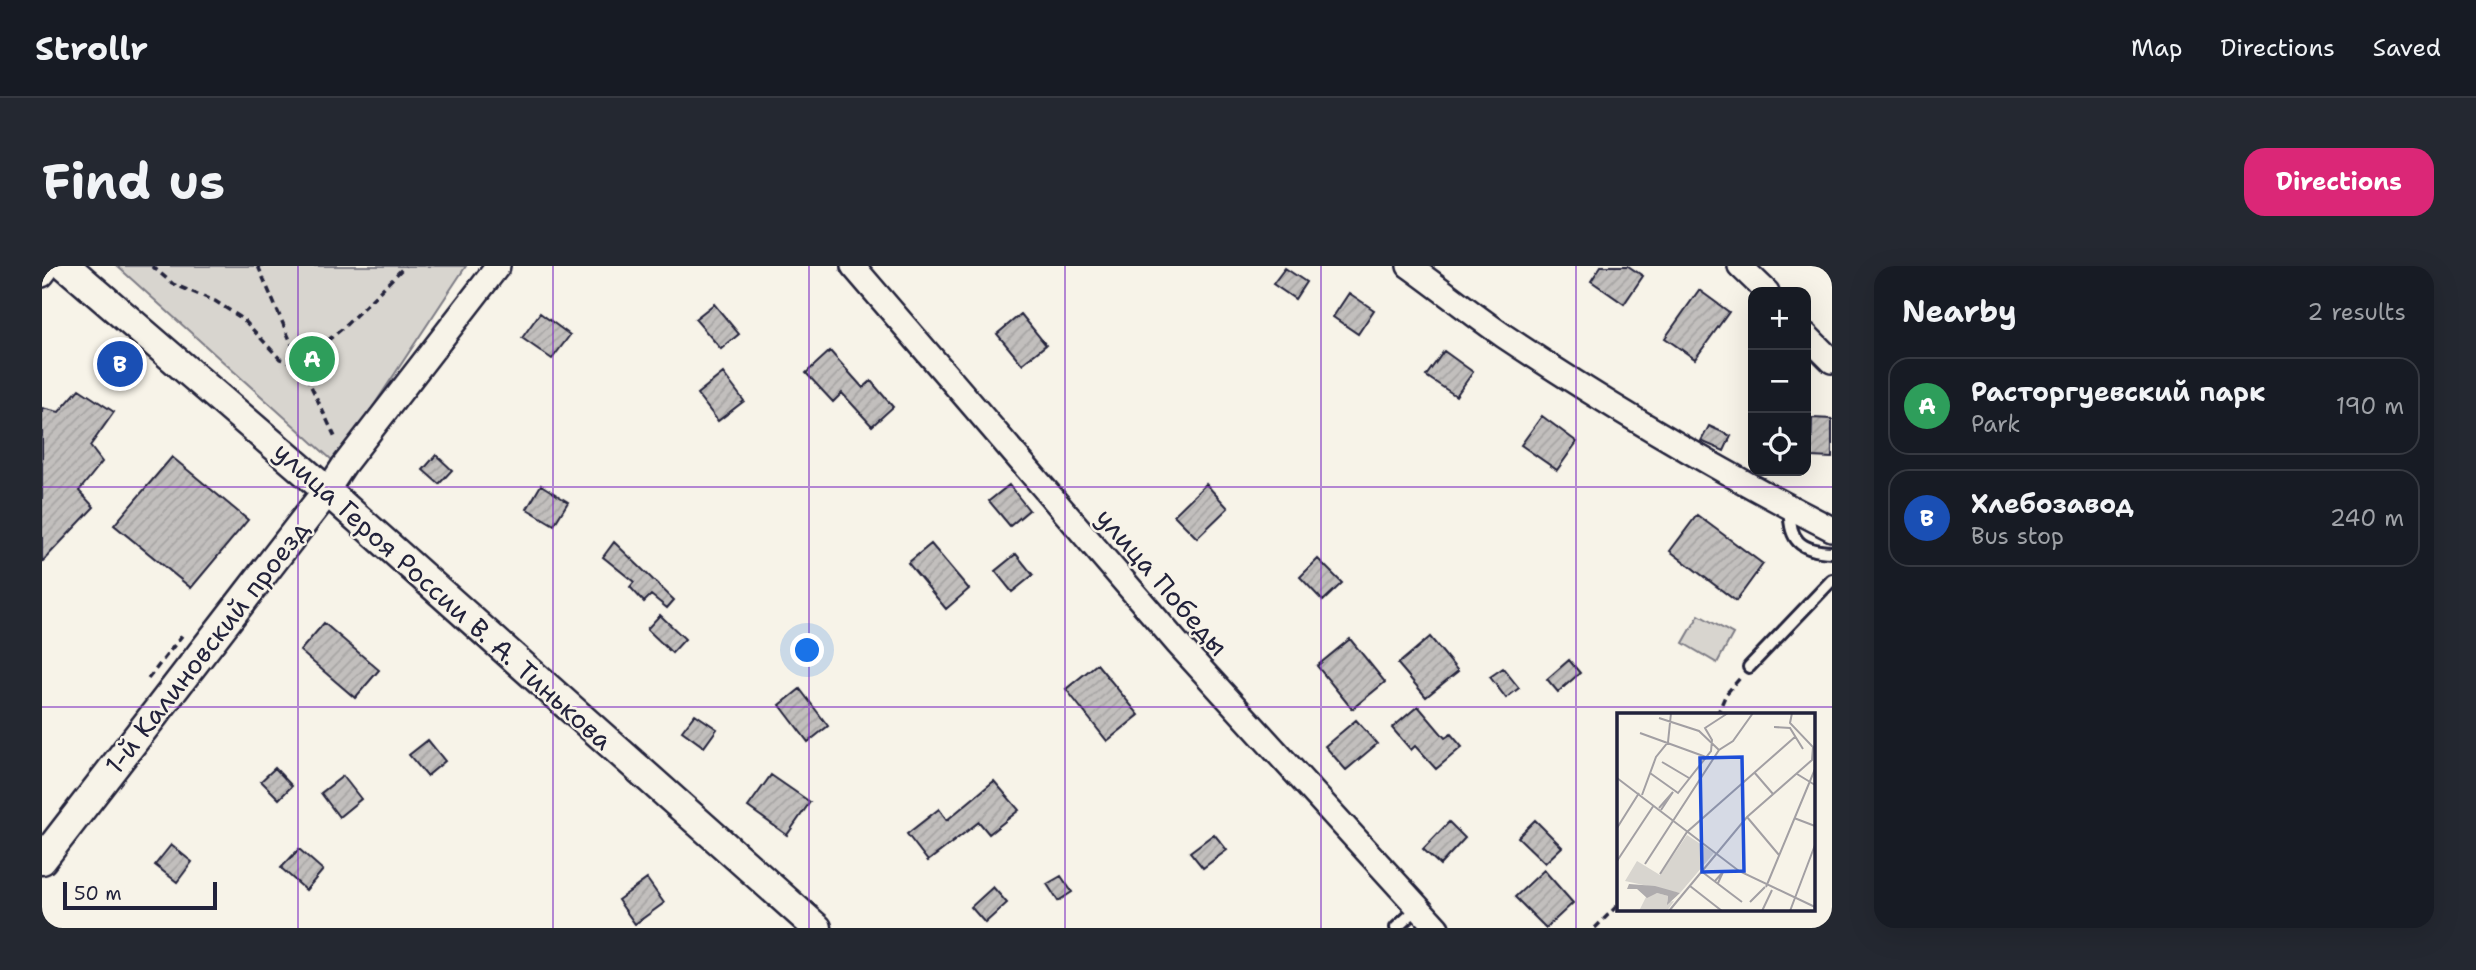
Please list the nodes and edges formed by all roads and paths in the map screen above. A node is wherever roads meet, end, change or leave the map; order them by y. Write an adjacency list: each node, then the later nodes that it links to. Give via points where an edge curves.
1 (49, 266): 10 (street)
2 (66, 266): 16 (street, улица Героя России В. А. Тинькова)
3 (152, 266): 14 (path, via 173,284 215,301 243,319 280,359)
4 (258, 266): 14 (path)
5 (405, 266): 14 (path)
6 (498, 266): 15 (street, 1-й Калиновский проезд)
7 (853, 266): 24 (street, улица Победы, via 1178,644)
8 (1409, 266): 17 (street, via 1525,349)
9 (1740, 266): 11 (street)
10 (42, 275)
11 (1762, 287)
12 (1811, 339): 13 (street)
13 (1832, 361)
14 (300, 363): 15 (path, via 343,452)
15 (344, 465): 16 (street, 1-й Калиновский проезд)
16 (327, 491): 23 (street, 1-й Калиновский проезд); 26 (street, улица Героя России В. А. Тинькова)
17 (1790, 507): 18 (street); 19 (lane, via 1794,538 1813,552)
18 (1832, 528)
19 (1832, 552)
20 (1832, 580): 21 (lane)
21 (1749, 667): 22 (path, via 1726,694)
22 (1718, 713)
23 (42, 860)
24 (1419, 907): 27 (lane); 28 (street, улица Победы)
25 (1617, 907): 29 (path)
26 (817, 928)
27 (1396, 928)
28 (1437, 928)
29 (1595, 928)

